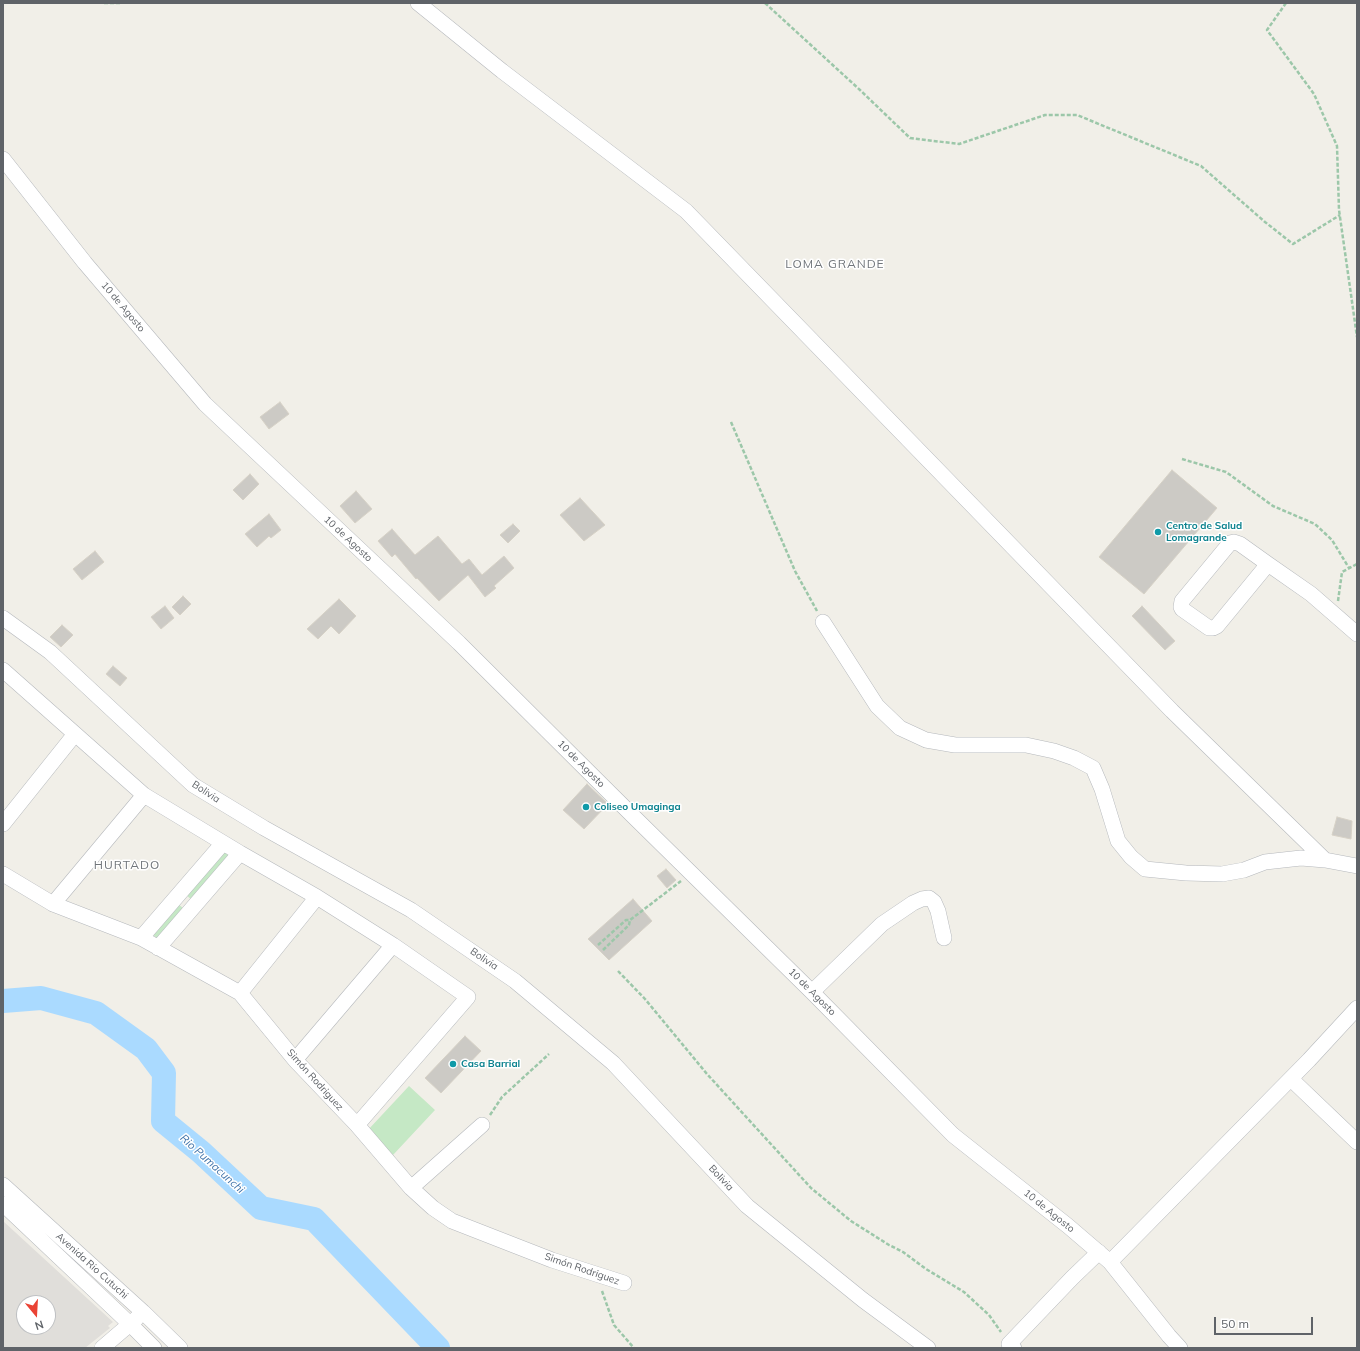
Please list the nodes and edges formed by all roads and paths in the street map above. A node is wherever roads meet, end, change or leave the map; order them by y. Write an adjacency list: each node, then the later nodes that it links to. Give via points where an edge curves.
1 (104, 3): 2 (path)
2 (122, 3)
3 (418, 3): 24 (street, via 502,71 686,211 1172,711)
4 (765, 3): 7 (path, via 910,138 959,144 1045,115 1077,115 1201,166 1293,244)
5 (1286, 3): 7 (path, via 1267,30 1314,94 1337,146)
6 (3, 159): 26 (street, 10 de Agosto, via 85,263 205,404 460,643)
7 (1340, 215): 8 (path)
8 (1357, 337)
9 (731, 422): 16 (path, via 795,571)
10 (1182, 459): 13 (path, via 1226,472 1273,506 1315,524 1332,540)
11 (1268, 564): 11 (street, via 1240,544 1230,542 1182,601 1182,609 1209,628 1217,626); 17 (street, via 1311,594)
12 (1357, 564): 13 (path)
13 (1349, 568): 14 (path, via 1342,572)
14 (1338, 607)
15 (3, 618): 62 (street, Bolivia, via 50,652 193,785 411,910 515,981 613,1063 747,1206 863,1300)
16 (823, 622): 24 (street, via 877,706 900,728 926,740 955,745 1026,745 1074,758 1093,768 1118,841 1145,869 1222,874 1244,870 1265,862 1302,858)
17 (1357, 634)
18 (5, 676): 19 (street)
19 (74, 734): 20 (street); 21 (street)
20 (144, 795): 22 (street); 30 (street)
21 (3, 824)
22 (223, 842): 23 (street); 28 (street)
23 (240, 853): 29 (street); 31 (street)
24 (1326, 860): 25 (street)
25 (1357, 866)
26 (691, 872): 32 (path); 40 (street, 10 de Agosto)
27 (3, 874): 30 (street, Simón Rodriguez)
28 (179, 894): 31 (street); 33 (street)
29 (317, 897): 35 (street); 41 (street)
30 (53, 904): 33 (street, Simón Rodriguez)
31 (194, 906): 37 (street)
32 (630, 920): 36 (path, via 626,920); 38 (path, via 629,925)
33 (141, 938): 37 (street, Simón Rodriguez)
34 (944, 938): 40 (street, via 934,902 929,898 913,902 882,924)
35 (393, 945): 44 (street); 46 (street, via 468,997)
36 (598, 945)
37 (158, 948): 41 (street, Simón Rodriguez)
38 (603, 950)
39 (618, 971): 57 (path, via 811,1188 851,1220 964,1292 989,1315)
40 (812, 992): 52 (street, 10 de Agosto, via 953,1135)
41 (240, 993): 44 (street, Simón Rodriguez)
42 (1357, 1008): 45 (street)
43 (549, 1054): 47 (path, via 502,1097)
44 (296, 1060): 46 (street, Simón Rodriguez)
45 (1291, 1079): 48 (street); 52 (street)
46 (356, 1125): 50 (street, Simón Rodriguez)
47 (482, 1125): 50 (street)
48 (1357, 1142)
49 (3, 1185): 55 (street, Avenida Rio Cutuchi)
50 (411, 1188): 53 (street, Simón Rodriguez, via 452,1221)
51 (3, 1204): 56 (street, Avenida Rio Cutuchi)
52 (1104, 1257): 57 (street, via 1072,1278); 63 (street, 10 de Agosto)
53 (596, 1275): 54 (street, Simón Rodriguez); 61 (path, via 614,1325)
54 (624, 1283)
55 (143, 1312): 56 (street); 60 (street, Avenida Rio Cutuchi)
56 (131, 1324): 58 (street); 59 (street, Avenida Rio Cutuchi)
57 (1012, 1346)
58 (102, 1348)
59 (154, 1348)
60 (180, 1348)
61 (634, 1348)
62 (928, 1348)
63 (1180, 1348)

